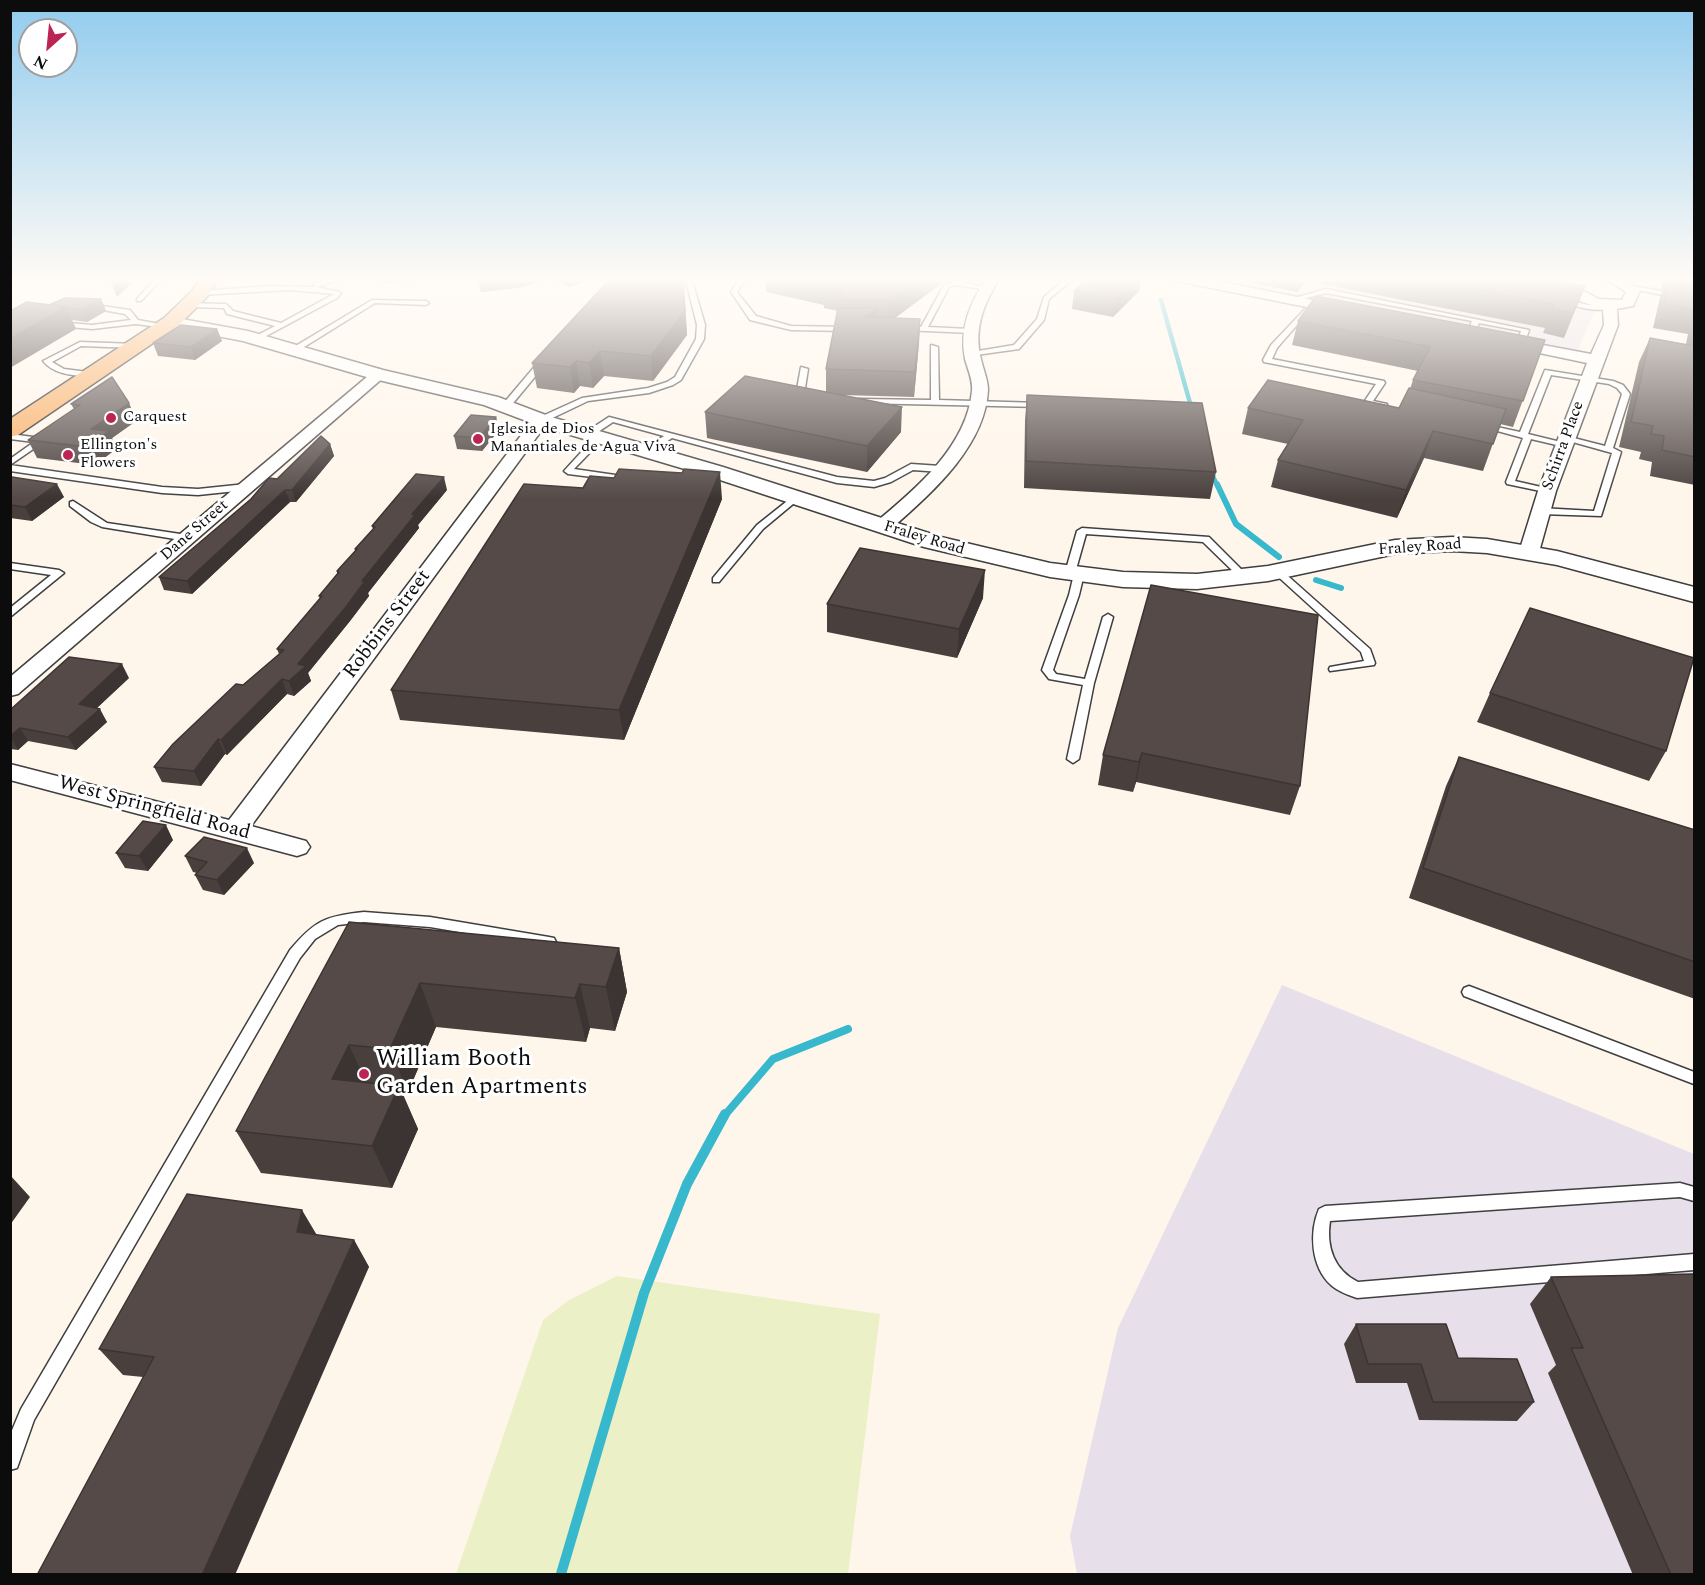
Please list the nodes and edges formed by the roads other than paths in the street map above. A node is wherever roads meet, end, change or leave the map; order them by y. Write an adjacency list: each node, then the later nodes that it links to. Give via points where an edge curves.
1 (67, 351): 16 (lane, via 47,362 54,369)
2 (128, 351): 16 (main road)
3 (296, 351): 15 (street, Fraley Road)
4 (693, 351): 25 (lane, via 674,382 645,391 592,398)
5 (934, 351): 20 (lane)
6 (972, 351): 12 (street)
7 (991, 351): 12 (lane)
8 (1272, 351): 24 (lane, via 1267,360 1381,384 1368,402)
9 (1550, 351): 13 (street)
10 (1600, 351): 13 (street, Schirra Place)
11 (551, 353): 23 (lane)
12 (972, 354): 21 (street, via 980,389)
13 (1596, 360): 17 (street, Schirra Place)
14 (804, 369): 18 (lane, via 803,393)
15 (379, 374): 23 (street, Fraley Road); 38 (street, Dane Street)
16 (93, 375): 27 (main road)
17 (1589, 379): 29 (lane, via 1548,372); 31 (street, Schirra Place); 33 (lane, via 1620,385 1626,394)
18 (822, 399)
19 (854, 401): 20 (lane)
20 (935, 402): 21 (lane)
21 (977, 403): 22 (lane); 36 (street, via 975,418)
22 (1049, 405)
23 (506, 406): 25 (street, Fraley Road)
24 (1390, 407)
25 (541, 420): 28 (street, Fraley Road); 59 (street, Robbins Street)
26 (1479, 426): 29 (lane)
27 (14, 427): 34 (lane, via 41,441)
28 (595, 435): 30 (lane, via 612,419); 32 (street, Fraley Road); 37 (lane, via 568,471)
29 (1525, 435): 31 (lane); 39 (lane, via 1510,482)
30 (669, 436): 32 (lane); 36 (lane, via 860,484 888,480 911,466)
31 (1565, 442): 33 (lane); 39 (street, Schirra Place)
32 (648, 450): 40 (street, Fraley Road)
33 (1608, 450): 42 (lane, via 1617,452 1598,514)
34 (10, 463)
35 (10, 468): 38 (lane, via 162,490)
36 (941, 469): 43 (street)
37 (634, 480)
38 (246, 488): 44 (street, Dane Street)
39 (1547, 491): 42 (street, Schirra Place)
40 (796, 497): 43 (street, Fraley Road); 50 (lane, via 760,527)
41 (74, 504): 44 (lane, via 105,525)
42 (1540, 511): 45 (street, Schirra Place)
43 (883, 526): 48 (street, Fraley Road, via 973,554)
44 (187, 538): 56 (street, Dane Street)
45 (1529, 552): 47 (street, Fraley Road, via 1482,545 1417,544); 51 (street, Fraley Road)
46 (10, 566): 52 (lane, via 59,573)
47 (1277, 571): 49 (street, Fraley Road); 54 (lane, via 1366,651 1370,663)
48 (1074, 574): 49 (street, Fraley Road, via 1186,581); 49 (lane, via 1082,531 1206,539); 55 (lane, via 1074,595 1047,670 1053,677)
49 (1244, 577)
50 (716, 580)
51 (1695, 595)
52 (10, 614)
53 (1108, 617): 55 (lane)
54 (1334, 669)
55 (1089, 683): 57 (lane)
56 (10, 689)
57 (1073, 759)
58 (10, 772): 59 (street, West Springfield Road)
59 (235, 830): 60 (street, West Springfield Road)
60 (297, 847)
61 (568, 945): 66 (lane, via 430,922 364,917 335,920 310,935 295,954 27,1415)
62 (1469, 992): 63 (lane)
63 (1695, 1078)
64 (1695, 1194): 65 (lane, via 1680,1190 1325,1214 1319,1224 1319,1237 1332,1274 1357,1290)
65 (1695, 1262)
66 (10, 1461)

